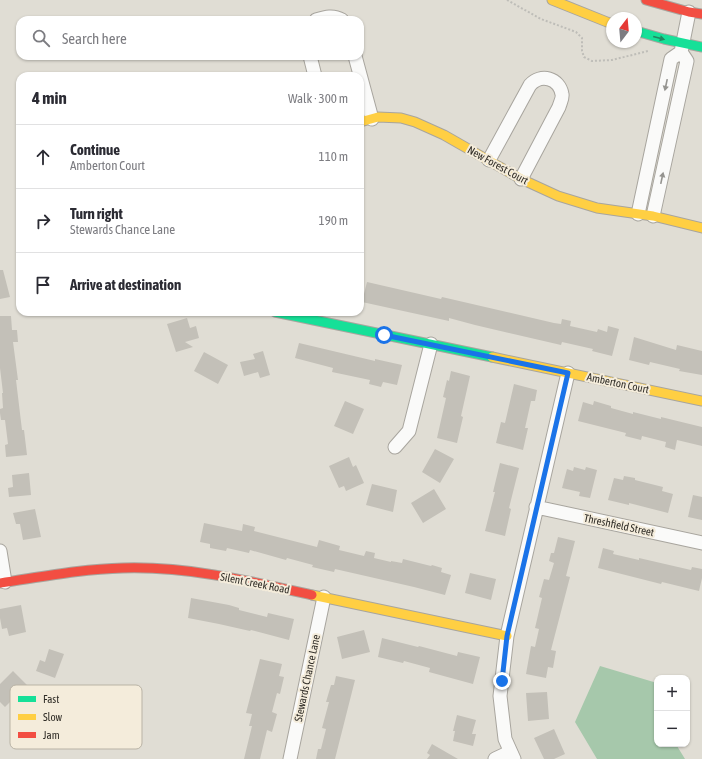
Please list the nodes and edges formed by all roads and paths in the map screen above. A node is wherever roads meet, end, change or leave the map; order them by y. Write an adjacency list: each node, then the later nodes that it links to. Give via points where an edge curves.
1 (507, 0): 10 (path, via 541,19 576,32 582,38 584,56 592,61 612,60)
2 (552, 0): 6 (street)
3 (646, 0): 4 (street)
4 (689, 12): 5 (street); 8 (street)
5 (702, 14)
6 (606, 22)
7 (642, 33): 8 (street, one-way to 8)
8 (682, 47): 9 (street); 19 (street, one-way to 19, via 671,59); 20 (street, one-way to 8, via 686,61)
9 (702, 47)
10 (652, 50)
11 (311, 60): 13 (street)
12 (356, 60): 14 (street)
13 (314, 72)
14 (358, 72)
15 (364, 108): 16 (street)
16 (366, 120): 17 (street, New Forest Court, via 388,117 415,122)
17 (489, 160): 18 (street, New Forest Court); 18 (street, via 534,80 539,78 553,81 559,86 562,96 559,107)
18 (520, 178): 19 (street, New Forest Court, via 571,201)
19 (638, 214): 20 (street, New Forest Court)
20 (653, 216): 21 (street, New Forest Court)
21 (702, 228)
22 (295, 316): 23 (street, Amberton Court)
23 (431, 344): 24 (street, Amberton Court); 26 (street, via 409,431)
24 (568, 373): 25 (street, Amberton Court); 27 (street)
25 (702, 400)
26 (396, 447)
27 (536, 507): 28 (street, Threshfield Street); 32 (street)
28 (702, 543)
29 (0, 551): 30 (street)
30 (3, 582): 31 (street, Silent Creek Road, via 71,572 124,568 163,569 239,579)
31 (324, 597): 32 (street, Silent Creek Road); 34 (street, Stewards Chance Lane)
32 (507, 636): 33 (street, via 500,696 505,739)
33 (512, 755): 35 (street)
34 (290, 759)
35 (495, 759)

